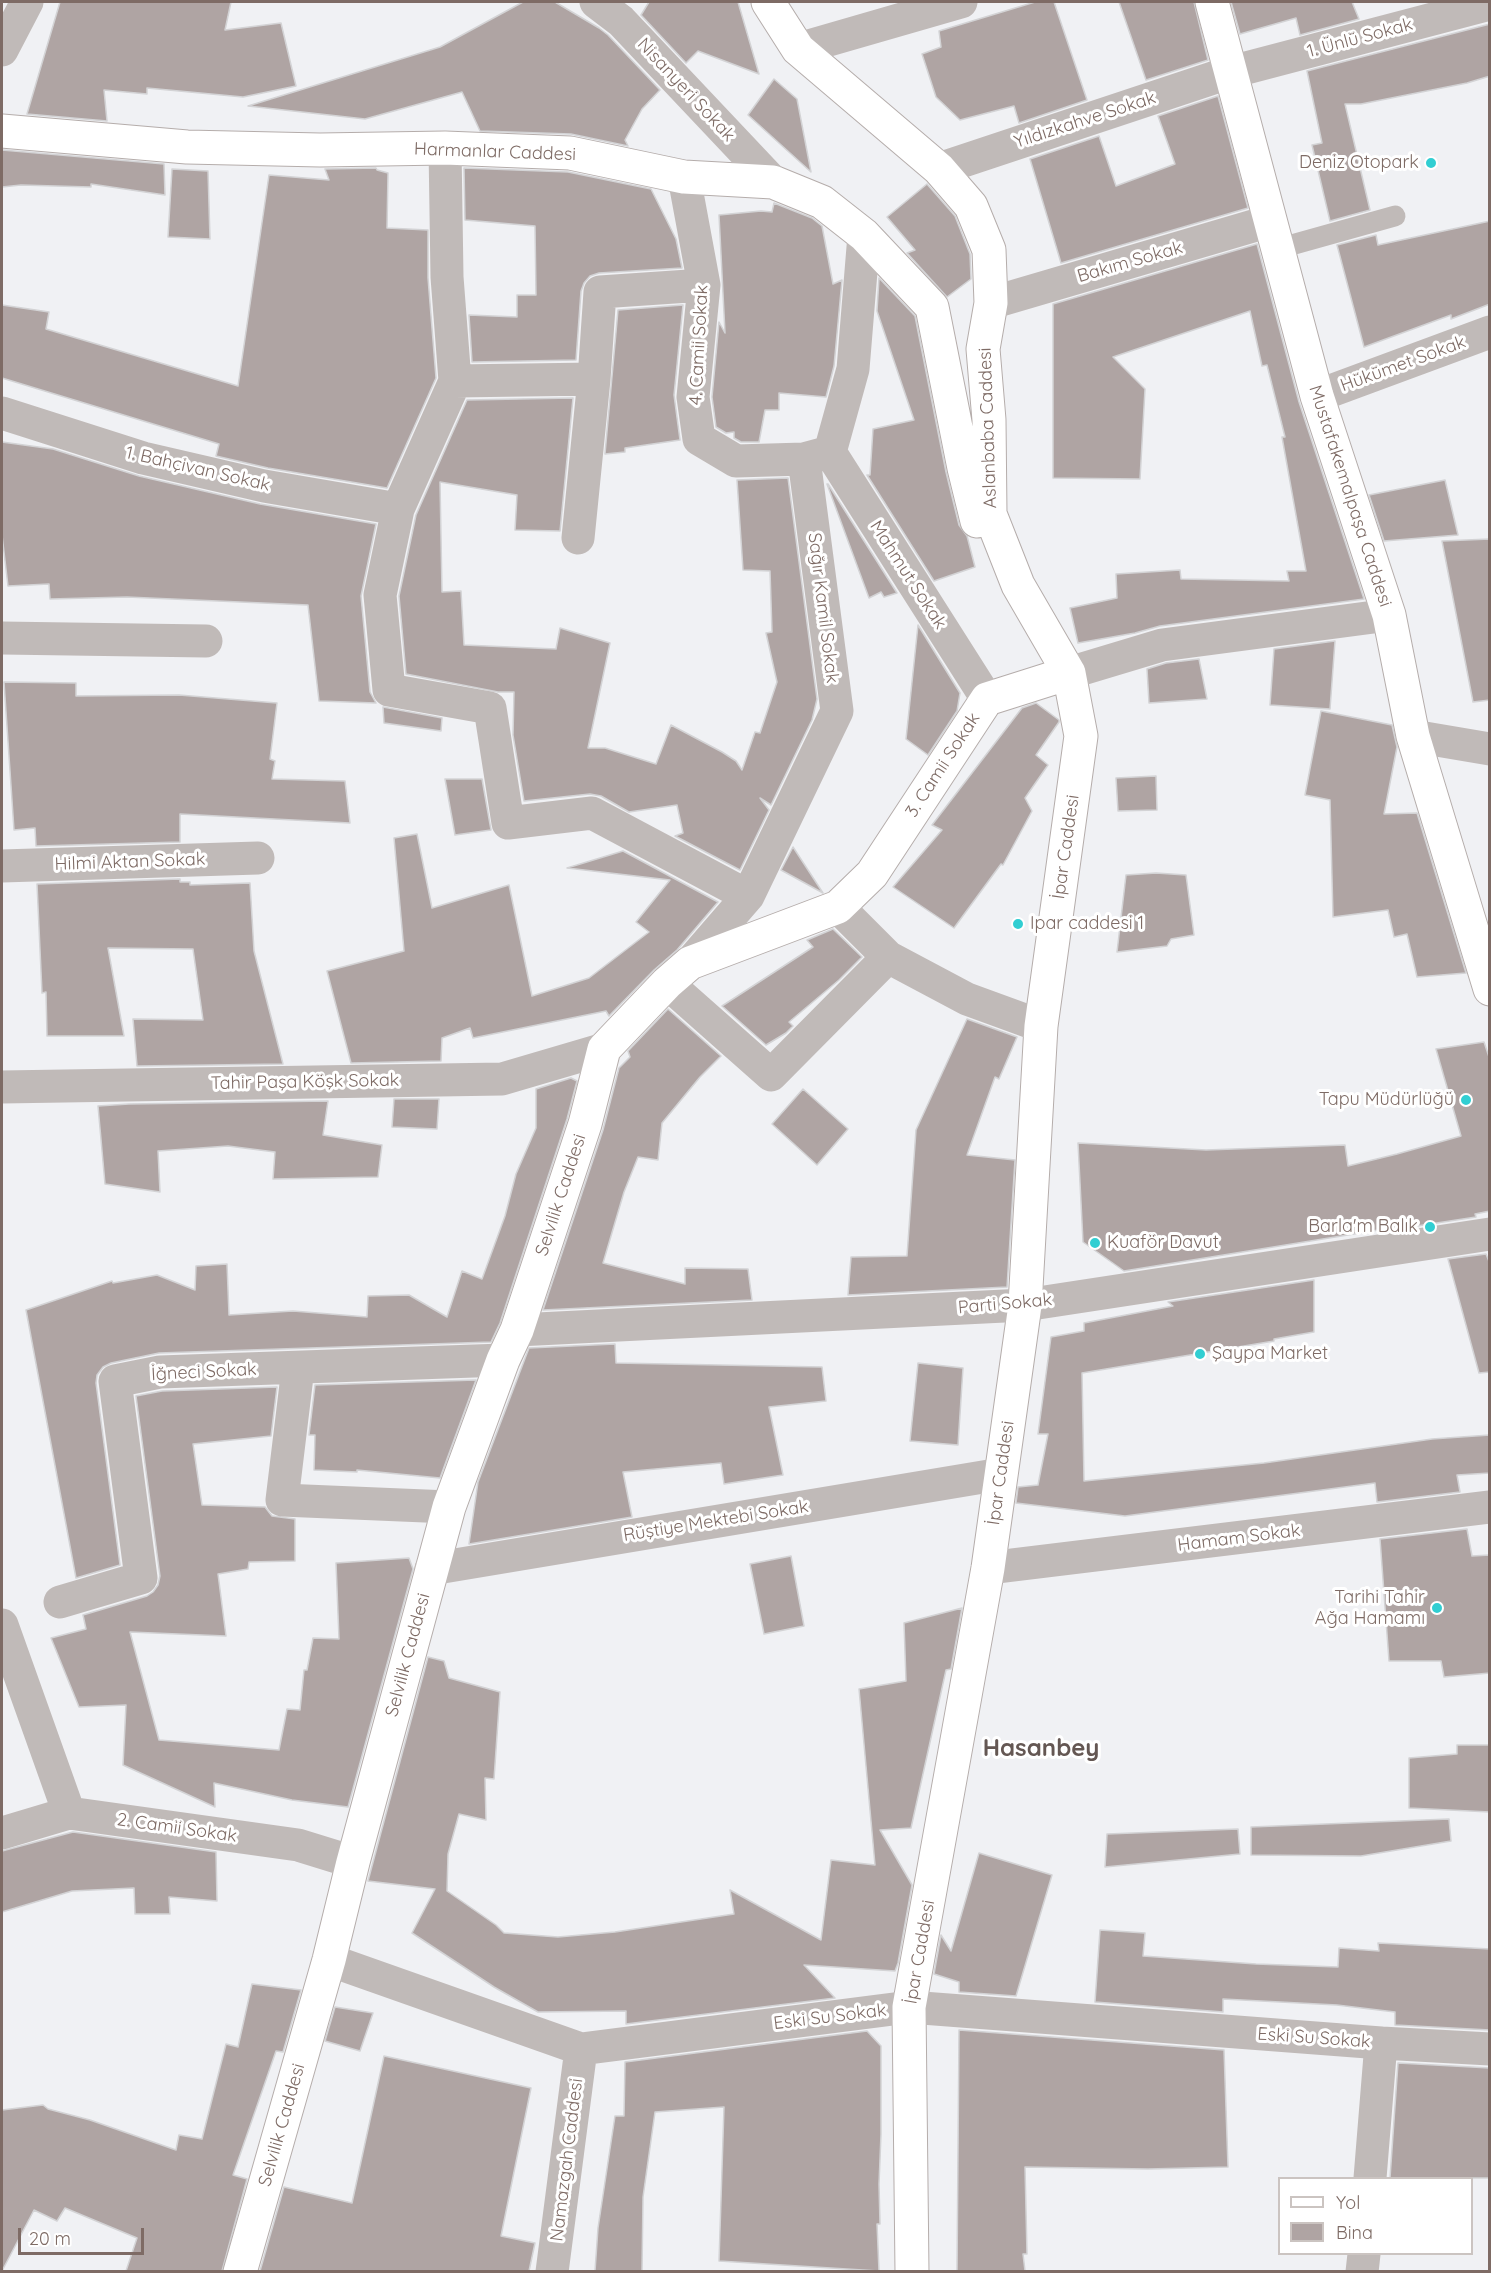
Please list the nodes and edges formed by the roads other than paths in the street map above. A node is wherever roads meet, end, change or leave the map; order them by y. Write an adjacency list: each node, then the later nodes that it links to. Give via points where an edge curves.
1 (27, 2): 8 (street)
2 (596, 2): 14 (street, Nisanyeri Sokak, via 621,21)
3 (768, 2): 7 (main road, Aslanbaba Caddesi)
4 (961, 2): 7 (street)
5 (1212, 2): 9 (main road, Mustafakemalpaşa Caddesi)
6 (1490, 4): 9 (street, 1. Ünlü Sokak)
7 (798, 49): 12 (main road, Aslanbaba Caddesi)
8 (2, 50)
9 (1230, 72): 12 (street, Yıldızkahve Sokak); 17 (main road, Mustafakemalpaşa Caddesi)
10 (2, 131): 11 (main road, Harmanlar Caddesi, via 187,147)
11 (445, 148): 13 (main road, Harmanlar Caddesi, via 570,153); 22 (street, via 447,277)
12 (939, 169): 19 (main road, Aslanbaba Caddesi, via 971,206 989,250)
13 (684, 177): 14 (main road, Harmanlar Caddesi); 18 (street, 4. Camii Sokak)
14 (773, 182): 16 (main road, Harmanlar Caddesi, via 822,202)
15 (1395, 216): 17 (lane)
16 (864, 235): 25 (street, Sağır Kamil Sokak, via 853,369); 28 (main road, Harmanlar Caddesi, via 932,307 980,533)
17 (1274, 235): 19 (street, Bakım Sokak); 23 (main road, Mustafakemalpaşa Caddesi)
18 (705, 285): 21 (street, via 600,292); 25 (street, 4. Camii Sokak, via 693,397 699,439 736,461)
19 (990, 303): 28 (main road, Aslanbaba Caddesi, via 983,349 990,514)
20 (1490, 332): 23 (street, Hükümet Sokak)
21 (594, 379): 22 (street); 27 (street)
22 (455, 381): 26 (street)
23 (1317, 396): 29 (main road, Mustafakemalpaşa Caddesi)
24 (2, 413): 26 (street, 1. Bahçivan Sokak, via 143,458 264,486)
25 (817, 455): 33 (street, Mahmut Sokak); 38 (street, Sağır Kamil Sokak, via 837,711)
26 (398, 510): 38 (street, via 380,595 388,690 490,708 508,823 592,813)
27 (578, 538)
28 (1018, 585): 32 (main road, Aslanbaba Caddesi)
29 (1389, 615): 32 (street, 3. Camii Sokak, via 1162,645); 34 (main road, Mustafakemalpaşa Caddesi)
30 (2, 638): 31 (street)
31 (206, 641)
32 (1069, 673): 33 (main road, 3. Camii Sokak); 43 (main road, İpar Caddesi, via 1080,736)
33 (987, 699): 39 (main road, 3. Camii Sokak, via 872,874)
34 (1413, 736): 35 (street); 42 (main road, Mustafakemalpaşa Caddesi)
35 (1490, 749)
36 (258, 858): 37 (street, Hilmi Aktan Sokak)
37 (2, 866)
38 (748, 896): 41 (street, Sağır Kamil Sokak)
39 (838, 907): 40 (street); 41 (main road, 3. Camii Sokak)
40 (888, 957): 41 (street, via 771,1075); 43 (street, via 967,999)
41 (678, 973): 44 (main road, 3. Camii Sokak)
42 (1490, 989)
43 (1041, 1026): 47 (main road, İpar Caddesi)
44 (604, 1049): 45 (street, Tahir Paşa Köşk Sokak, via 502,1078); 48 (main road, Selvilik Caddesi, via 585,1124)
45 (2, 1087)
46 (1490, 1234): 47 (street, Parti Sokak)
47 (1025, 1305): 48 (street, Parti Sokak); 51 (main road, İpar Caddesi)
48 (517, 1330): 49 (main road, Selvilik Caddesi)
49 (503, 1360): 50 (street, İğneci Sokak); 52 (main road, Selvilik Caddesi)
50 (298, 1368): 52 (street, via 282,1500); 56 (street, İğneci Sokak, via 160,1372 115,1382 141,1578)
51 (1001, 1474): 54 (main road, İpar Caddesi); 55 (street, Rüştiye Mektebi Sokak)
52 (448, 1507): 55 (main road, Selvilik Caddesi)
53 (1490, 1507): 54 (street, Hamam Sokak)
54 (988, 1568): 62 (main road, İpar Caddesi)
55 (431, 1569): 60 (main road, Selvilik Caddesi)
56 (60, 1602)
57 (2, 1625): 58 (street)
58 (69, 1813): 59 (street, 2. Camii Sokak); 60 (street, 2. Camii Sokak, via 298,1845)
59 (2, 1833)
60 (353, 1862): 61 (main road, Selvilik Caddesi)
61 (329, 1960): 64 (street, Eski Su Sokak); 68 (main road, Selvilik Caddesi)
62 (909, 2007): 63 (street, Eski Su Sokak); 64 (street, Eski Su Sokak); 70 (main road, İpar Caddesi)
63 (1381, 2043): 65 (street, Eski Su Sokak); 66 (street)
64 (581, 2049): 69 (street, Namazgah Caddesi)
65 (1490, 2049)
66 (1370, 2177)
67 (1364, 2255): 71 (street)
68 (240, 2271)
69 (552, 2271)
70 (912, 2271)
71 (1362, 2271)

